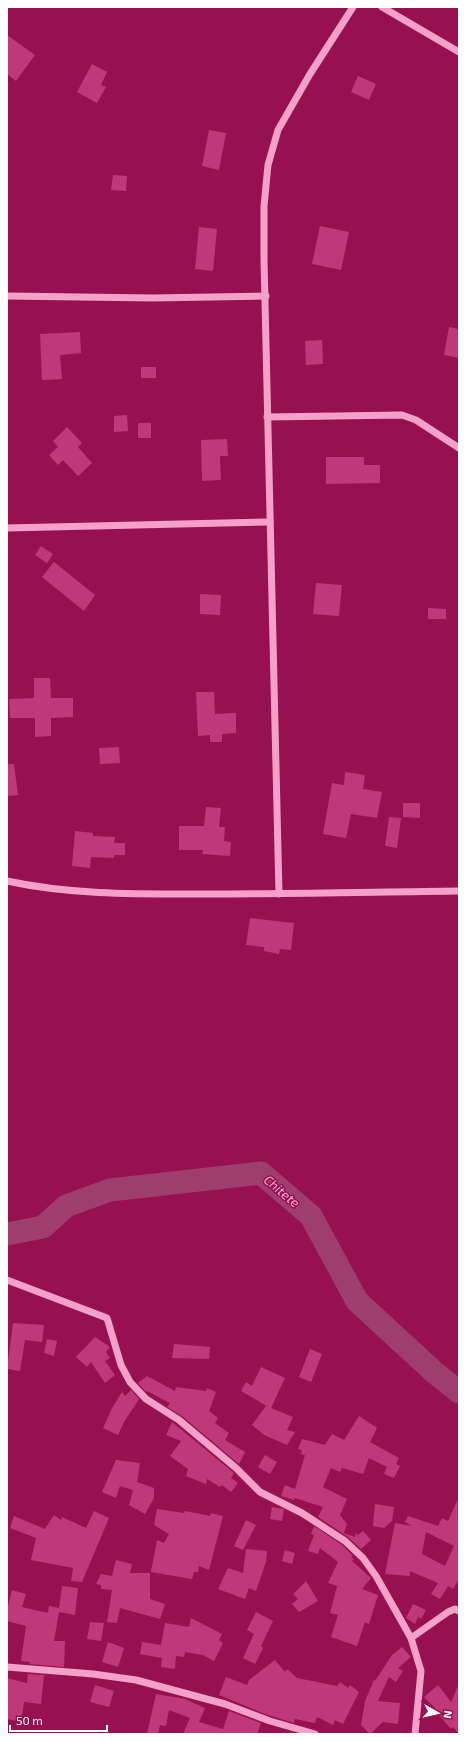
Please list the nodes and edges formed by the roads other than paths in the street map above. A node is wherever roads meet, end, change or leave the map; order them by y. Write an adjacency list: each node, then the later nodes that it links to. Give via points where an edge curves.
1 (353, 7): 5 (street, via 278,130 268,165 264,245)
2 (382, 7): 3 (street)
3 (459, 52)
4 (7, 296): 5 (street)
5 (266, 296): 6 (street)
6 (267, 418): 7 (street, via 402,415 416,420); 8 (street)
7 (459, 448)
8 (270, 522): 9 (street); 12 (street)
9 (7, 528)
10 (7, 881): 12 (street, via 35,887 88,892)
11 (459, 891): 12 (street)
12 (279, 894)
13 (7, 1280): 15 (street, via 107,1318 121,1365 130,1382 146,1400 179,1420 260,1492 302,1513 345,1541 363,1558 376,1576)
14 (459, 1610): 15 (street, via 448,1612)
15 (411, 1638): 18 (street, via 421,1671)
16 (7, 1667): 17 (street, via 136,1680 225,1704)
17 (315, 1734)
18 (415, 1734)

